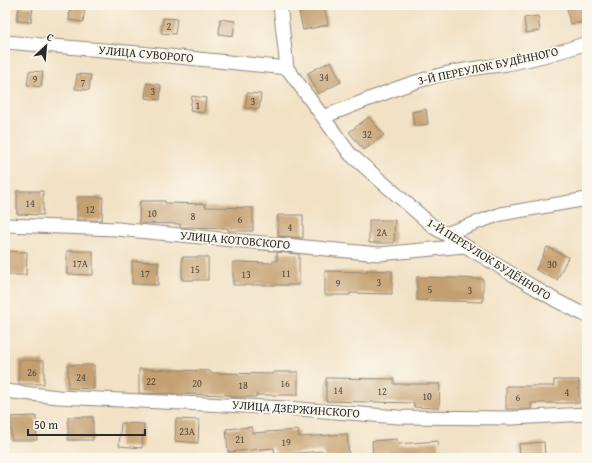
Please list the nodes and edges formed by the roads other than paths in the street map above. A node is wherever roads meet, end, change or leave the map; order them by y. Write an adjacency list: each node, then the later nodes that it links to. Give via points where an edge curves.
1 (280, 5): 4 (street)
2 (5, 42): 4 (street, УЛИЦА СУВОРОГО)
3 (587, 44): 5 (street, 3-Й ПЕРЕУЛОК БУДЁННОГО, via 561,52 410,83)
4 (287, 68): 5 (street, 1-Й ПЕРЕУЛОК БУДЁННОГО)
5 (323, 117): 8 (street, 1-Й ПЕРЕУЛОК БУДЁННОГО, via 350,154)
6 (587, 199): 8 (street, via 501,214)
7 (5, 225): 9 (street, УЛИЦА КОТОВСКОГО, via 117,229 379,254)
8 (445, 234): 9 (street, 1-Й ПЕРЕУЛОК БУДЁННОГО)
9 (465, 246): 10 (street, 1-Й ПЕРЕУЛОК БУДЁННОГО)
10 (587, 316)
11 (5, 391): 12 (street, УЛИЦА ДЗЕРЖИНСКОГО, via 58,397 287,408 398,417 512,418)
12 (587, 414)

